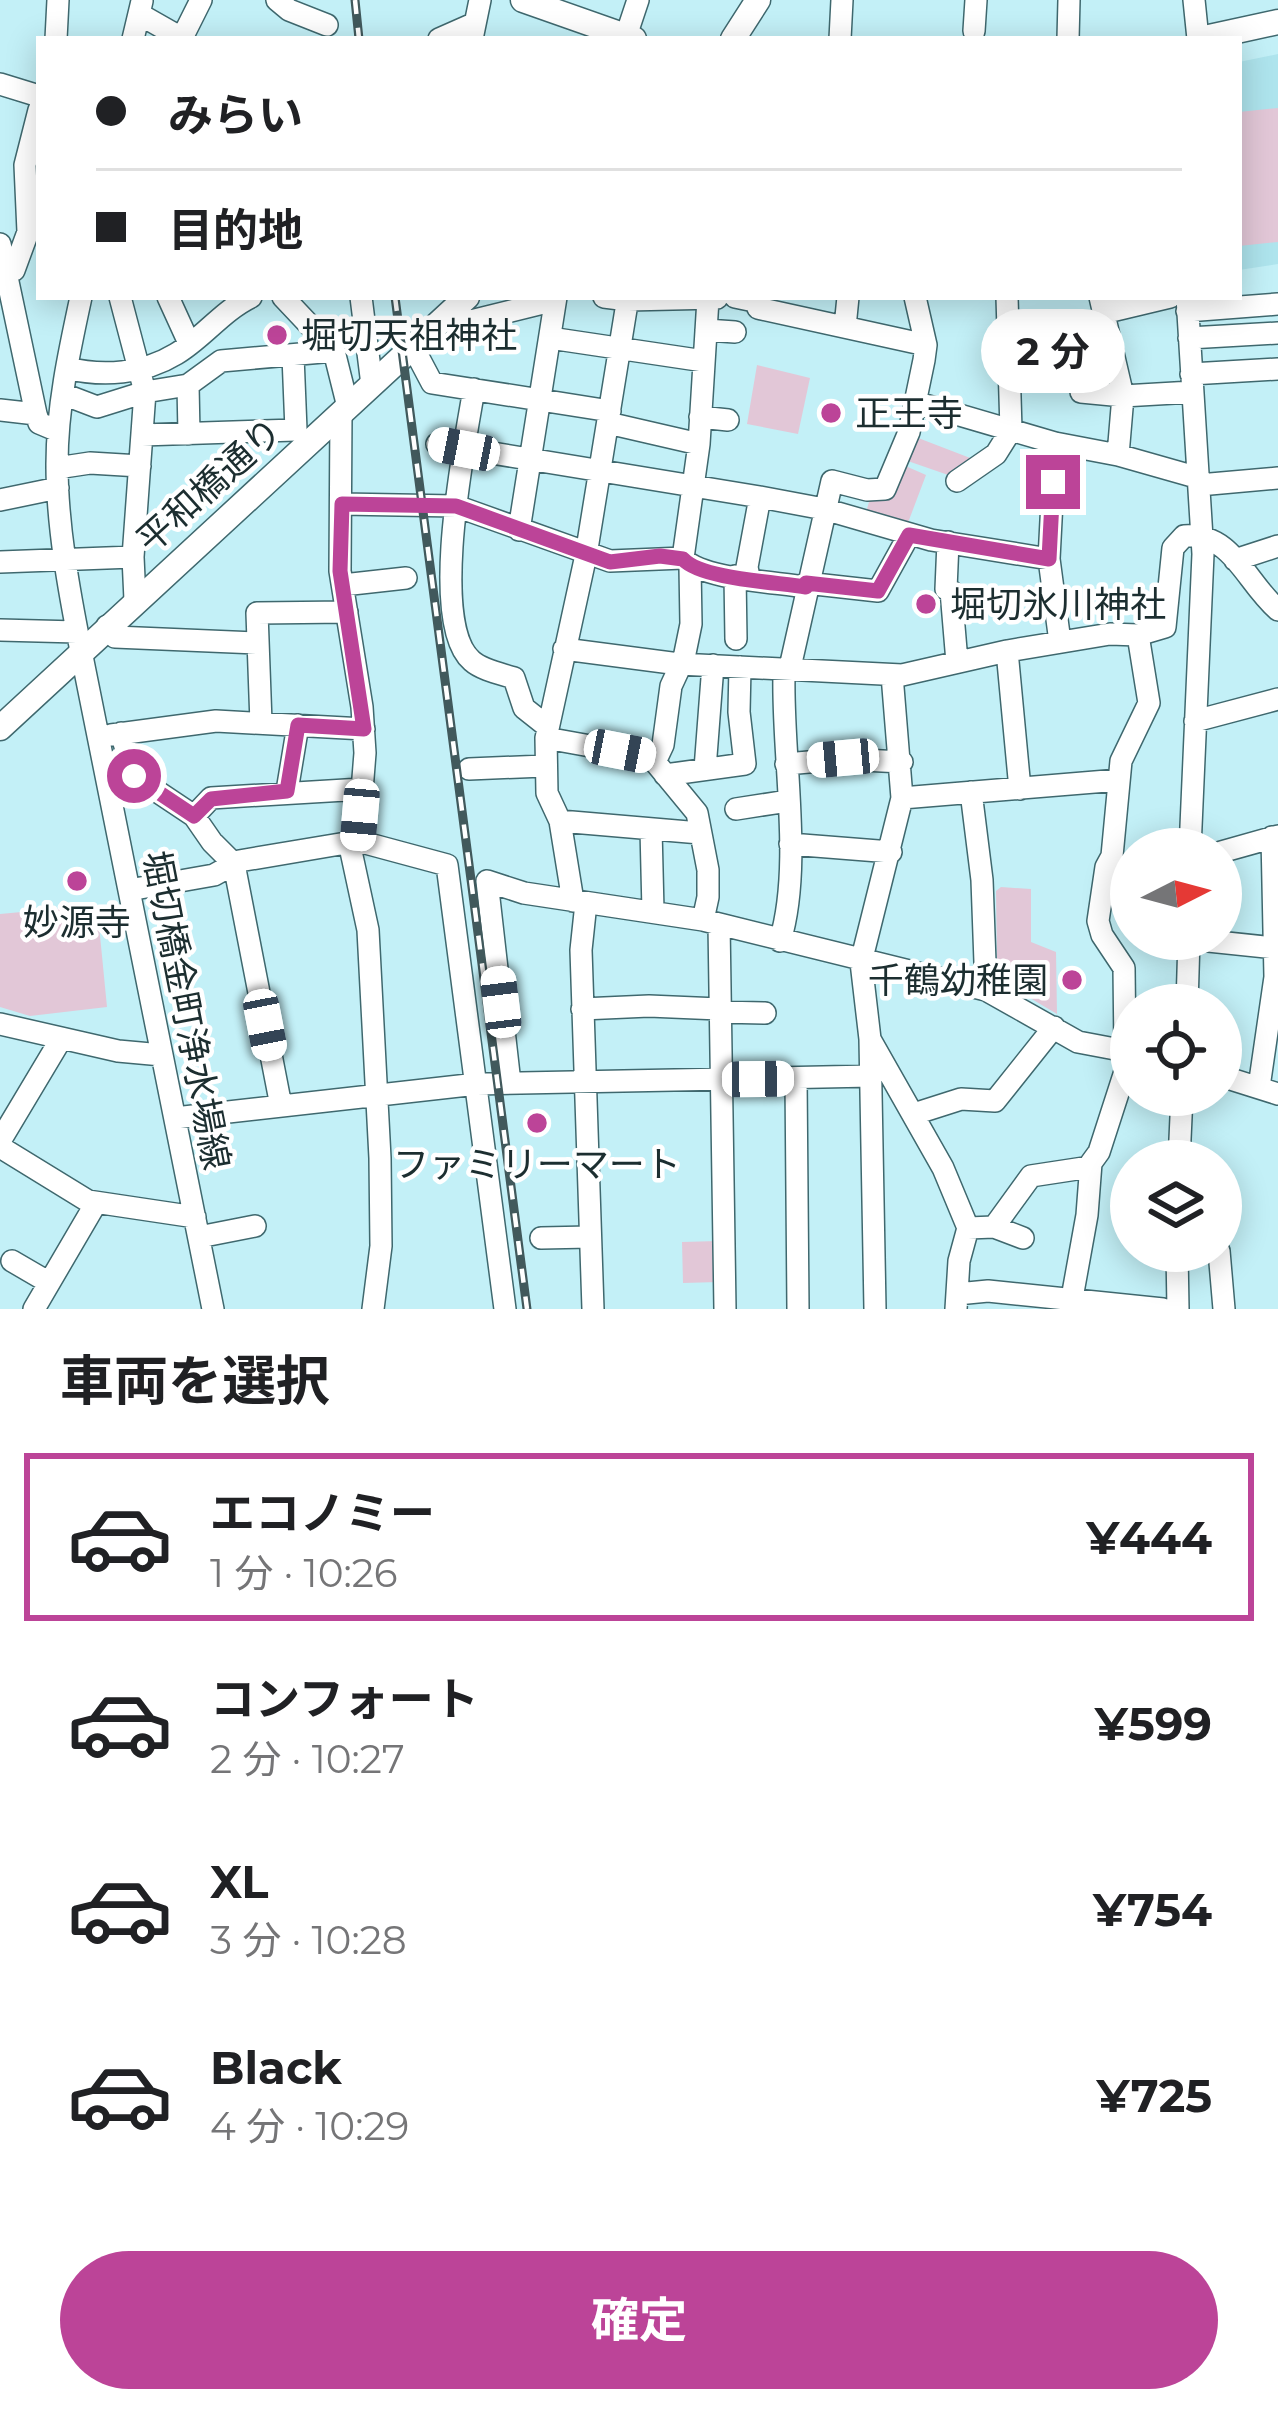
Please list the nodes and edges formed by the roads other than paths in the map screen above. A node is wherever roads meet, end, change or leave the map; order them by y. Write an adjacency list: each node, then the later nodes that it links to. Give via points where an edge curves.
1 (58, 0): 19 (street)
2 (201, 0): 21 (street)
3 (277, 0): 18 (street)
4 (325, 0): 18 (street)
5 (480, 0): 16 (street)
6 (523, 0): 22 (main road)
7 (638, 0): 23 (street)
8 (743, 0): 24 (main road)
9 (758, 0): 25 (main road)
10 (842, 0): 26 (street)
11 (976, 0): 17 (street)
12 (1069, 0): 27 (street)
13 (1194, 0): 28 (street)
14 (140, 7): 20 (street)
15 (1278, 22): 29 (main road)
16 (473, 31)
17 (974, 31)
18 (328, 32)
19 (56, 36)
20 (178, 36)
21 (183, 36)
22 (624, 36)
23 (630, 36)
24 (724, 36)
25 (735, 36)
26 (840, 36)
27 (1068, 36)
28 (1199, 36)
29 (1213, 36)
30 (0, 84): 31 (street)
31 (36, 95)
32 (36, 124): 34 (street, via 26,165 28,232)
33 (0, 244): 34 (street)
34 (6, 273): 53 (street)
35 (117, 300): 70 (street)
36 (169, 300): 66 (street)
37 (247, 300): 66 (street)
38 (361, 300): 61 (street)
39 (552, 300): 52 (street, via 471,321)
40 (556, 300): 59 (street)
41 (628, 300): 65 (street)
42 (708, 300): 56 (street)
43 (760, 300): 54 (street, via 758,308)
44 (848, 300): 54 (street)
45 (916, 300): 63 (street)
46 (1007, 300): 89 (street)
47 (292, 302): 62 (street)
48 (1181, 302): 50 (street); 51 (street); 60 (street)
49 (80, 303): 69 (street, 堀切橋金町浄水場線)
50 (1278, 304)
51 (1102, 305): 79 (street)
52 (457, 306): 64 (main road, 平和橋通り)
53 (10, 318): 55 (street); 84 (street)
54 (845, 327): 63 (street)
55 (40, 329)
56 (706, 330): 57 (street); 68 (street)
57 (735, 332)
58 (1278, 333): 60 (street)
59 (550, 338): 65 (street); 80 (street)
60 (1189, 338): 72 (street)
61 (366, 340): 62 (street); 73 (street)
62 (329, 345): 67 (street); 83 (street)
63 (926, 345): 81 (street)
64 (413, 347): 73 (main road, 平和橋通り); 75 (street, via 431,383)
65 (620, 348): 68 (street); 85 (street)
66 (182, 349): 70 (street)
67 (292, 356): 74 (street, via 221,361); 92 (street)
68 (704, 362): 86 (street)
69 (67, 368): 70 (street, via 94,375); 78 (street, 堀切橋金町浄水場線)
70 (139, 369): 76 (street)
71 (1278, 369): 72 (street)
72 (1192, 383): 79 (street); 104 (street)
73 (372, 385): 83 (main road, 平和橋通り)
74 (188, 386): 76 (street); 90 (street)
75 (474, 389): 80 (street); 96 (street)
76 (145, 392): 78 (street, via 97,407); 91 (street)
77 (1081, 392): 79 (street)
78 (63, 394): 88 (street, 堀切橋金町浄水場線)
79 (1123, 396): 97 (street)
80 (540, 400): 85 (street); 98 (street)
81 (915, 402): 89 (street); 110 (street, via 884,489 832,481)
82 (0, 410): 84 (street)
83 (344, 410): 92 (main road, 平和橋通り); 108 (street)
84 (36, 414): 88 (street)
85 (609, 417): 95 (street); 100 (street)
86 (700, 417): 87 (street); 95 (street)
87 (728, 420)
88 (58, 430): 101 (street, 堀切橋金町浄水場線)
89 (1011, 430): 93 (street); 103 (street, via 996,454)
90 (189, 434): 91 (street); 92 (street)
91 (142, 436): 99 (street)
92 (302, 437): 127 (main road, 平和橋通り)
93 (1055, 443): 97 (street); 118 (street)
94 (437, 444): 96 (street)
95 (699, 444): 105 (street)
96 (464, 449): 98 (street); 109 (street)
97 (1118, 454): 104 (street)
98 (530, 460): 100 (street); 111 (street)
99 (140, 466): 101 (street, via 89,463); 117 (street)
100 (601, 471): 105 (street); 116 (street)
101 (57, 478): 107 (street); 121 (street, 堀切橋金町浄水場線)
102 (1278, 478): 104 (street)
103 (957, 481)
104 (1199, 481): 113 (street)
105 (692, 486): 106 (street); 122 (street)
106 (760, 497): 110 (street); 123 (street)
107 (0, 500)
108 (342, 504): 109 (street); 125 (street)
109 (456, 506): 111 (street); 153 (street, via 449,560 459,643 473,663 514,678 524,708)
110 (824, 509): 112 (street); 126 (street)
111 (519, 530): 116 (street)
112 (909, 535): 114 (street); 126 (street, via 878,591)
113 (1202, 535): 119 (street); 132 (street, via 1184,536 1173,548 1165,627); 146 (street)
114 (948, 542): 118 (street); 139 (street)
115 (1278, 546): 119 (street)
116 (586, 555): 122 (street); 137 (street)
117 (133, 557): 121 (street); 127 (street)
118 (1049, 559): 135 (street)
119 (1234, 560): 128 (street)
120 (0, 562): 121 (street)
121 (68, 562): 134 (street, 堀切橋金町浄水場線)
122 (687, 563): 123 (street); 140 (street, via 691,624)
123 (742, 577): 126 (street); 133 (street)
124 (406, 578): 125 (street)
125 (343, 585): 129 (street)
126 (806, 585): 143 (street)
127 (135, 601): 130 (main road, 平和橋通り)
128 (1278, 610)
129 (347, 612): 136 (street, via 256,614); 150 (street)
130 (107, 626): 134 (main road, 平和橋通り); 136 (street, via 116,637)
131 (0, 630): 134 (street)
132 (1138, 635): 135 (street); 161 (street, via 1149,703)
133 (736, 639)
134 (79, 641): 149 (main road, 平和橋通り); 154 (street, 堀切橋金町浄水場線)
135 (1060, 642): 138 (street)
136 (257, 644): 147 (street)
137 (564, 649): 140 (street); 153 (street)
138 (1007, 651): 139 (street); 163 (street)
139 (957, 662): 144 (street)
140 (679, 664): 141 (street); 158 (street)
141 (713, 665): 142 (street); 159 (street)
142 (740, 667): 143 (street); 152 (street)
143 (788, 669): 144 (street); 151 (street)
144 (892, 675): 155 (street)
145 (1278, 699): 146 (street)
146 (1195, 721): 172 (street)
147 (261, 723): 148 (street); 154 (street)
148 (298, 725): 150 (street); 164 (street)
149 (0, 728)
150 (364, 729): 162 (street)
151 (783, 730): 152 (street); 156 (street)
152 (741, 732): 159 (street, via 745,764)
153 (547, 733): 157 (street); 158 (street)
154 (110, 735): 169 (street, via 134,776); 182 (street, 堀切橋金町浄水場線)
155 (902, 762): 156 (street); 166 (street)
156 (786, 764): 167 (street)
157 (544, 766): 160 (street); 170 (street)
158 (661, 767): 159 (street); 174 (street, via 697,813)
159 (705, 769)
160 (469, 770)
161 (1119, 780): 163 (street); 171 (street)
162 (362, 789): 164 (street); 176 (street)
163 (1020, 789): 165 (street)
164 (287, 791): 169 (street, via 211,799)
165 (971, 792): 166 (street); 192 (street)
166 (902, 798): 179 (street)
167 (788, 801): 168 (street); 177 (street)
168 (736, 809)
169 (194, 816): 180 (street)
170 (560, 821): 173 (street); 184 (street)
171 (1120, 828)
172 (1191, 828)
173 (652, 829): 174 (street); 185 (street)
174 (700, 833): 186 (street)
175 (1275, 837): 178 (street); 183 (street)
176 (354, 841): 180 (street); 208 (street, via 447,865); 210 (street, via 368,930)
177 (790, 844): 179 (street); 187 (street)
178 (1242, 846)
179 (891, 852): 191 (street)
180 (234, 864): 182 (street); 211 (street)
181 (1110, 864): 189 (street, via 1098,921)
182 (129, 890): 202 (street, 堀切橋金町浄水場線)
183 (1276, 897): 190 (street)
184 (579, 902): 185 (street); 193 (street); 206 (street, via 487,881)
185 (653, 910): 186 (street)
186 (711, 922): 187 (street); 194 (street)
187 (780, 941): 191 (street)
188 (1242, 946): 190 (street)
189 (1110, 947)
190 (1276, 950): 196 (street)
191 (861, 962): 192 (street); 200 (street)
192 (986, 990): 198 (street)
193 (582, 1009): 194 (street); 207 (street)
194 (719, 1010): 195 (street); 205 (street)
195 (765, 1013)
196 (1274, 1019): 209 (street)
197 (0, 1024): 199 (street)
198 (1054, 1027): 201 (street); 212 (street, via 995,1101 961,1100)
199 (61, 1040): 202 (street); 215 (street)
200 (870, 1040): 203 (street); 212 (street)
201 (1110, 1048)
202 (162, 1054): 214 (street, 堀切橋金町浄水場線)
203 (871, 1076): 204 (street); 238 (street)
204 (796, 1078): 205 (street); 237 (street)
205 (721, 1079): 207 (street); 236 (street)
206 (510, 1083): 207 (street); 208 (street)
207 (586, 1083): 222 (street)
208 (477, 1084): 210 (street); 234 (street)
209 (1269, 1091)
210 (376, 1094): 211 (street); 233 (street, via 381,1246)
211 (280, 1106): 214 (street)
212 (914, 1114): 221 (street)
213 (1110, 1115): 216 (street)
214 (175, 1118): 219 (street, 堀切橋金町浄水場線)
215 (0, 1144): 217 (street)
216 (1090, 1167): 220 (street, via 1031,1176); 230 (street)
217 (96, 1202): 219 (street); 228 (street)
218 (249, 1221): 219 (street)
219 (197, 1227): 232 (street, 堀切橋金町浄水場線)
220 (994, 1227): 221 (street); 224 (street)
221 (968, 1228): 229 (street)
222 (590, 1237): 223 (street); 235 (street)
223 (541, 1238)
224 (1023, 1238)
225 (12, 1261): 228 (street)
226 (1178, 1272): 240 (street)
227 (1221, 1272): 241 (street)
228 (48, 1282): 231 (street)
229 (956, 1301): 230 (street, via 988,1291)
230 (1071, 1304): 239 (street)
231 (34, 1309)
232 (213, 1309)
233 (373, 1309)
234 (505, 1309)
235 (592, 1309)
236 (725, 1309)
237 (798, 1309)
238 (875, 1309)
239 (1163, 1309)
240 (1178, 1309)
241 (1224, 1309)

